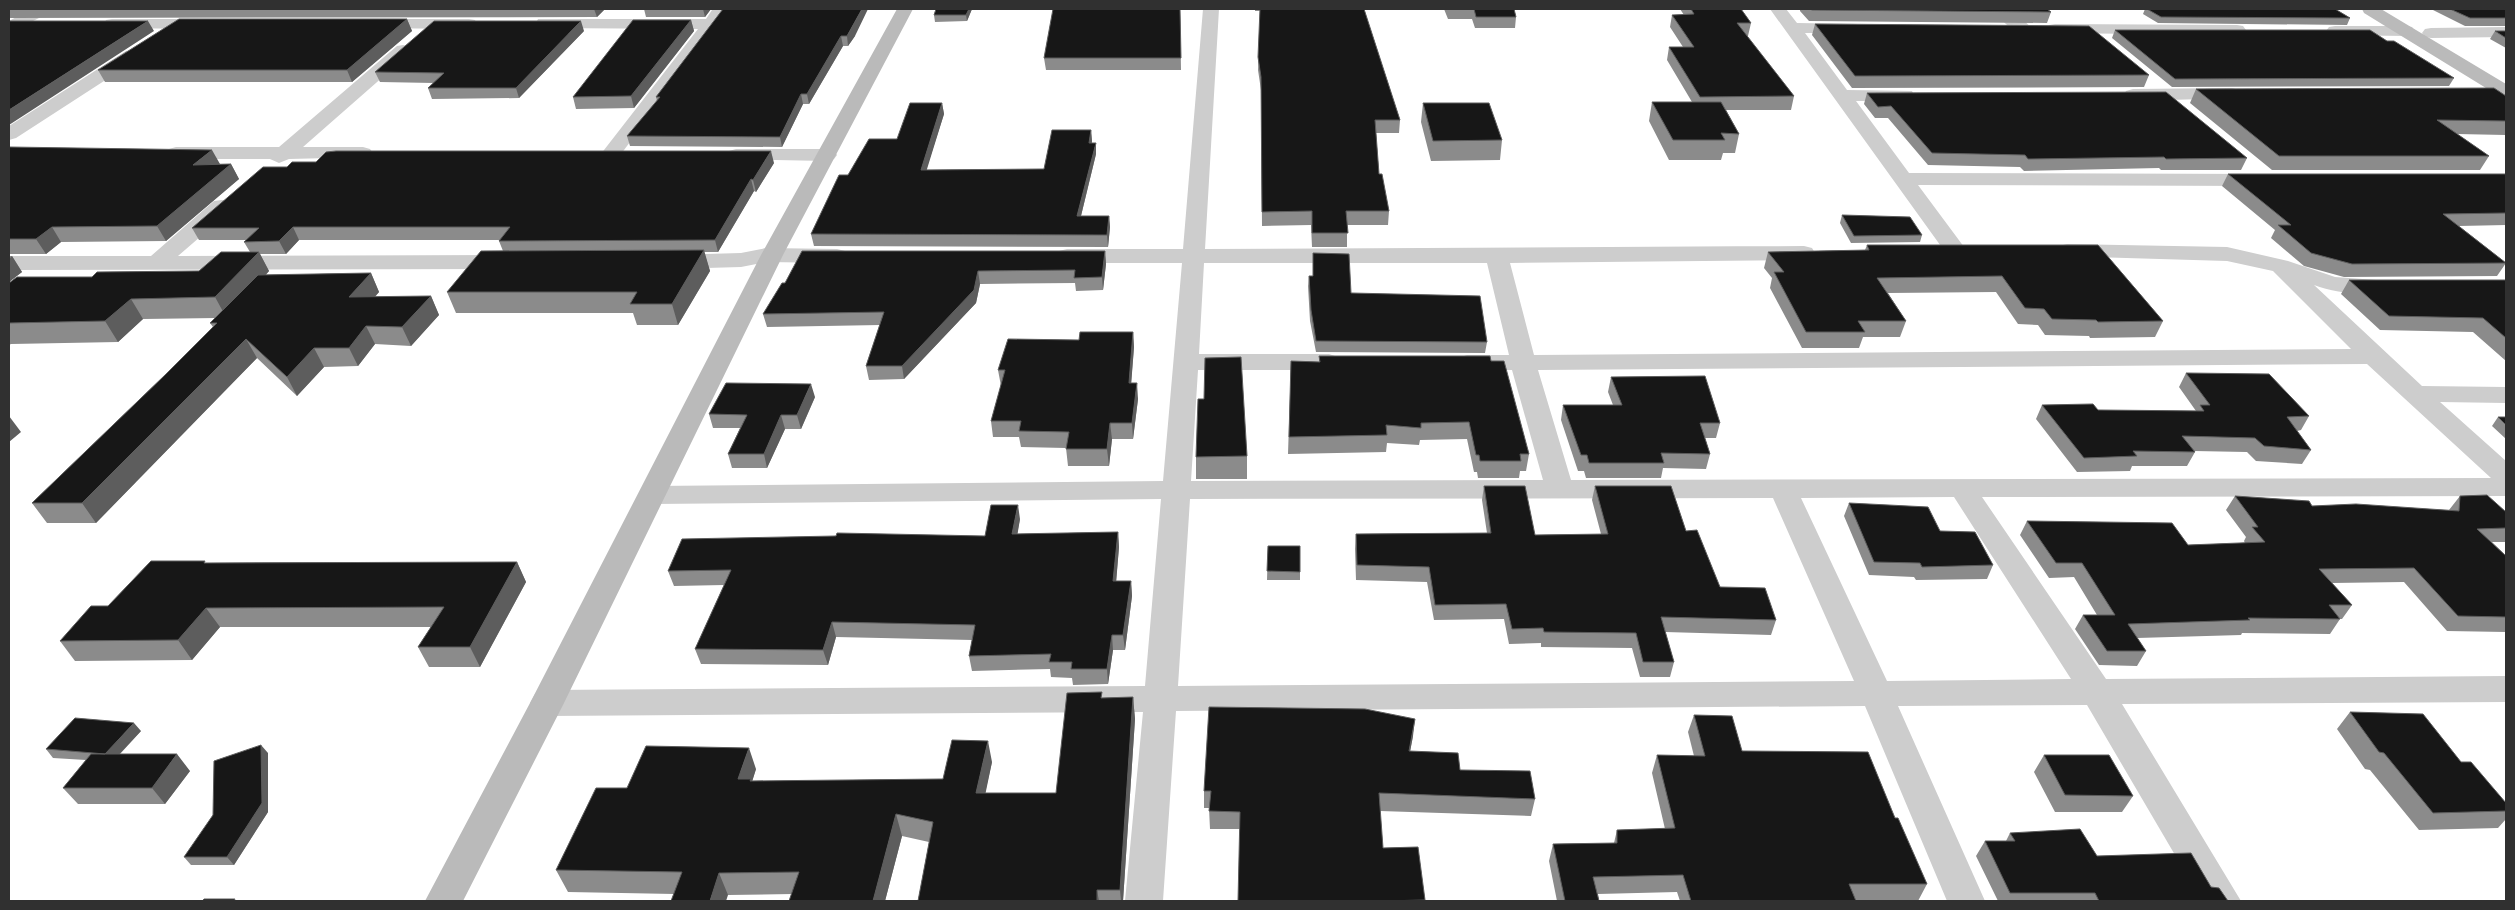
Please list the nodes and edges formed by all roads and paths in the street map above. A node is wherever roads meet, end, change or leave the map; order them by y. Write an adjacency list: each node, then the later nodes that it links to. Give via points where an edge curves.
1 (43, 9): 22 (street)
2 (205, 9): 15 (street)
3 (572, 9): 12 (street)
4 (722, 9): 21 (street)
5 (905, 9): 51 (street)
6 (1212, 9): 62 (street)
7 (1778, 9): 23 (street)
8 (2001, 9): 26 (street)
9 (2370, 9): 31 (street)
10 (2392, 9): 32 (street)
11 (2120, 14): 28 (street)
12 (556, 23): 20 (street); 21 (street)
13 (54, 24): 22 (street)
14 (92, 24): 15 (street)
15 (180, 24): 16 (street); 45 (street)
16 (219, 24)
17 (355, 24): 18 (street)
18 (433, 24): 19 (street); 47 (street)
19 (490, 24)
20 (528, 24)
21 (710, 24): 49 (street)
22 (12, 26)
23 (1792, 28): 24 (street); 43 (street)
24 (1869, 28)
25 (1995, 29): 26 (street)
26 (2024, 29): 27 (street)
27 (2088, 29): 28 (street); 34 (street)
28 (2139, 30): 29 (street)
29 (2258, 30)
30 (2317, 30): 31 (street)
31 (2406, 31): 37 (street)
32 (2432, 32): 33 (street); 36 (street)
33 (2506, 32)
34 (2109, 47)
35 (2144, 77): 42 (street)
36 (2506, 77)
37 (2506, 93): 39 (street)
38 (2253, 94): 42 (street)
39 (2477, 94)
40 (1920, 95): 43 (street)
41 (2116, 95): 42 (street)
42 (2165, 95): 44 (street)
43 (1842, 96): 54 (street)
44 (2187, 113)
45 (9, 134)
46 (156, 153): 47 (street)
47 (284, 153): 48 (street); 53 (street)
48 (384, 153)
49 (611, 154)
50 (719, 155): 51 (street)
51 (827, 155): 59 (street)
52 (2246, 161): 54 (street, via 2273,180)
53 (262, 172)
54 (1904, 179): 56 (street, via 1966,251)
55 (239, 192): 67 (street)
56 (1926, 251)
57 (2044, 251): 68 (street, via 2201,252 2227,254)
58 (1827, 252): 63 (street)
59 (772, 255): 60 (street); 65 (street, via 731,261); 83 (street)
60 (860, 256)
61 (1046, 256): 62 (street)
62 (1193, 256): 63 (street); 71 (street)
63 (1497, 256): 74 (street)
64 (527, 262): 67 (street)
65 (651, 262)
66 (9, 263): 67 (street)
67 (156, 263)
68 (2280, 266): 69 (street, via 2332,284); 70 (street)
69 (2401, 286)
70 (2372, 356): 74 (street); 75 (street)
71 (1187, 362): 72 (street); 81 (street)
72 (1355, 362)
73 (1444, 363): 74 (street)
74 (1523, 363): 79 (street)
75 (2416, 394): 76 (street); 77 (street)
76 (2506, 394)
77 (2506, 476)
78 (2506, 487): 82 (street)
79 (1560, 489): 80 (street); 81 (street)
80 (1783, 489): 82 (street); 86 (street)
81 (1175, 490): 83 (street); 87 (street)
82 (1963, 490): 85 (street)
83 (653, 494): 88 (street)
84 (2506, 689): 85 (street)
85 (2096, 691): 86 (street); 92 (street)
86 (1876, 693): 87 (street); 91 (street)
87 (1162, 698): 88 (street); 90 (street)
88 (548, 703): 89 (street)
89 (444, 901)
90 (1144, 901)
91 (1966, 901)
92 (2222, 901)

